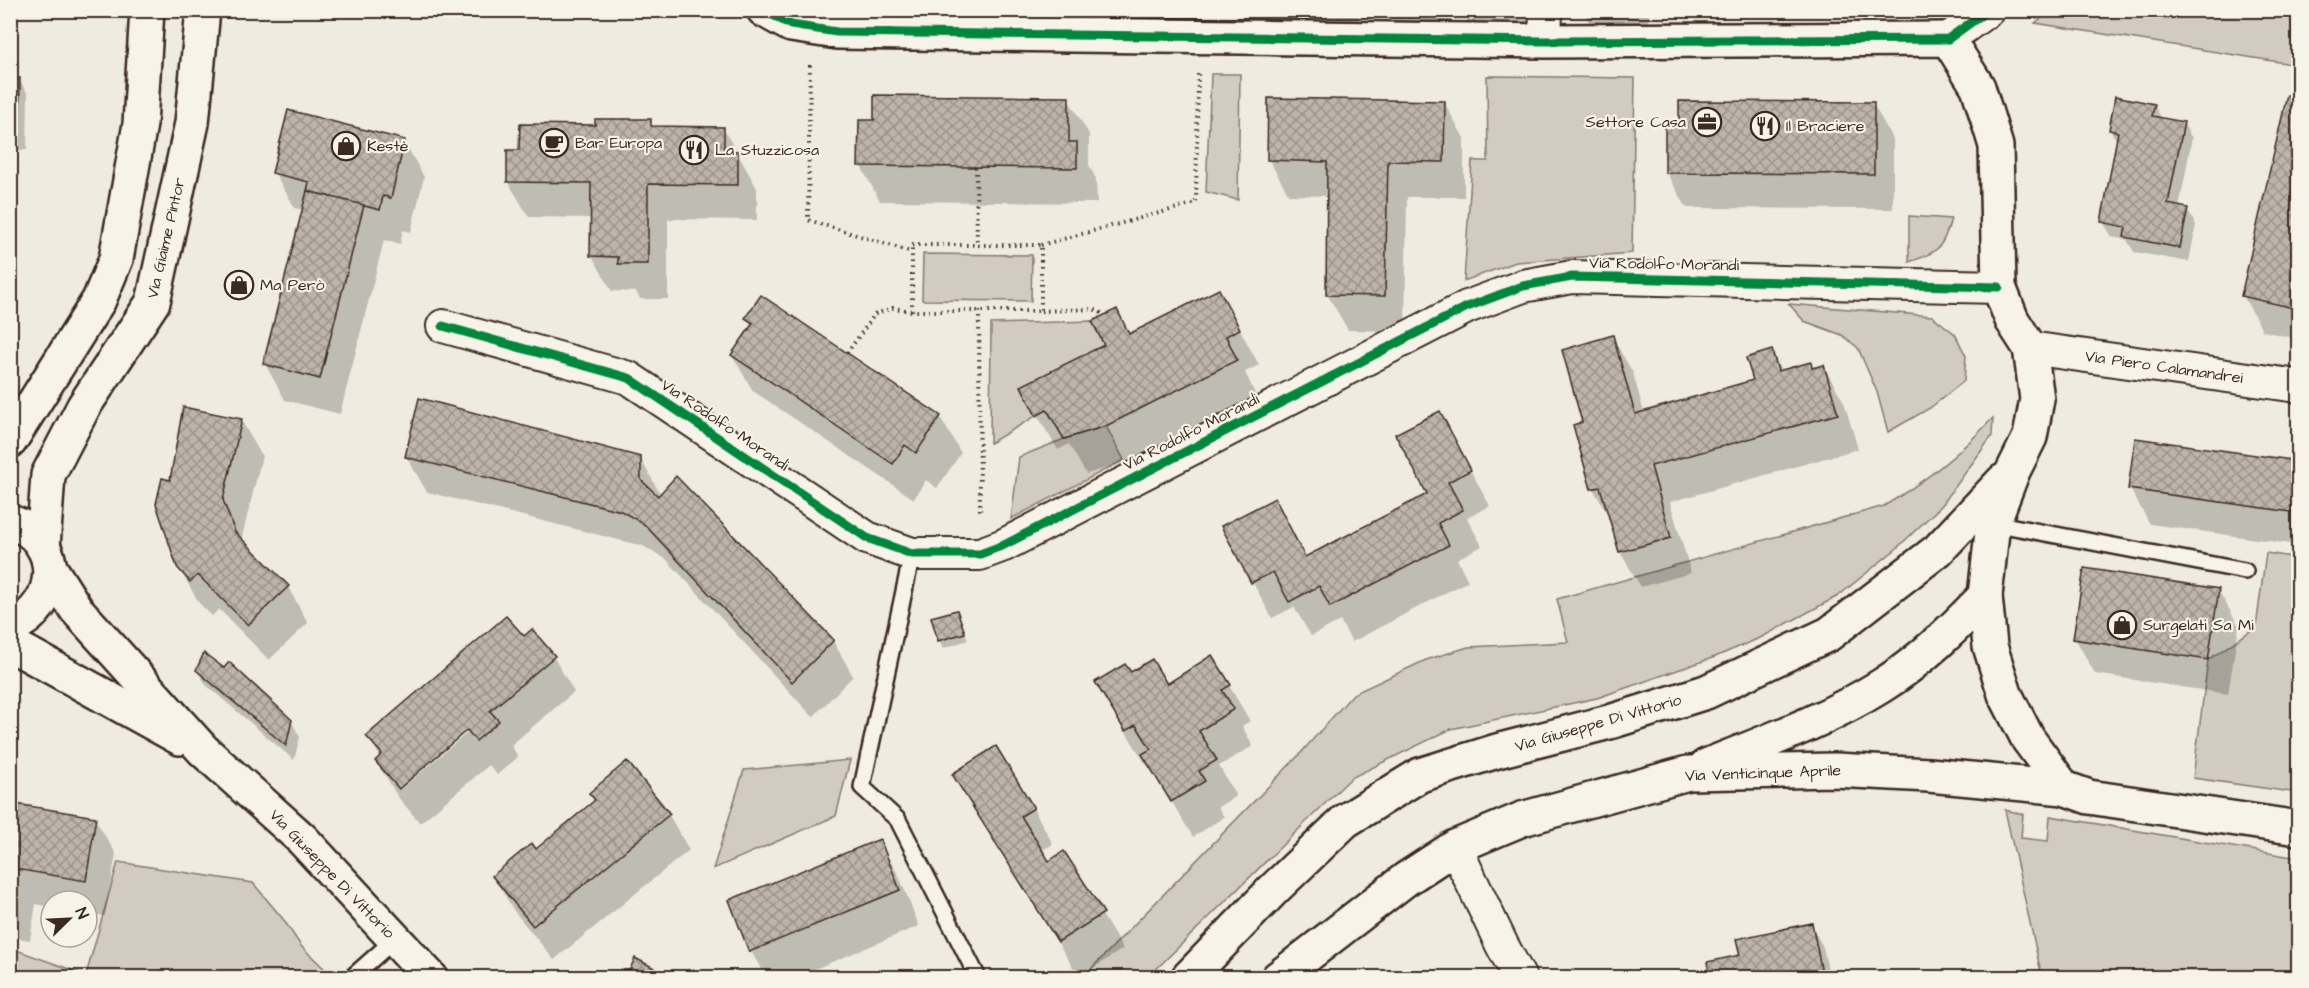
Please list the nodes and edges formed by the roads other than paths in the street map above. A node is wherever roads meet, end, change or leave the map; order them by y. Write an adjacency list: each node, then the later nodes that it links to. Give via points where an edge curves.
1 (147, 10): 11 (street, via 140,124 116,259 99,300)
2 (203, 10): 16 (street, Via Giaime Pintor, via 192,123 153,302 84,406 48,476)
3 (764, 10): 5 (street, via 791,25 837,32 1198,36)
4 (1988, 10): 6 (street)
5 (1545, 26): 6 (street)
6 (1948, 39): 7 (street, via 1978,87 1996,146)
7 (1999, 286): 9 (street, via 2012,320); 15 (street, Via Rodolfo Morandi, via 1572,277 1523,286 1467,307 980,555)
8 (443, 326): 15 (street, Via Rodolfo Morandi, via 629,378 867,538)
9 (2030, 348): 10 (street, Via Piero Calamandrei); 12 (street, via 2037,399 2030,437)
10 (2298, 386)
11 (10, 441)
12 (2013, 471): 14 (street); 30 (street, Via Giuseppe Di Vittorio, via 1938,550 1829,634 1706,692 1486,755 1410,781 1345,821)
13 (10, 522): 16 (street, via 33,533)
14 (1993, 523): 17 (lane); 18 (street)
15 (912, 554): 29 (lane, via 861,787 898,820)
16 (47, 557): 19 (street, Via Giaime Pintor, via 49,589 40,608 25,622); 21 (street, via 76,609)
17 (2244, 571)
18 (1985, 596): 22 (street, via 1944,639 1882,686 1805,726); 23 (street, via 1990,646 2005,694 2028,739)
19 (10, 627)
20 (10, 644): 21 (street)
21 (203, 750): 26 (street, Via Giuseppe Di Vittorio, via 302,839)
22 (1688, 773): 23 (street, Via Venticinque Aprile, via 1835,770); 25 (street, Via Venticinque Aprile, via 1522,819)
23 (2064, 788): 24 (street, Via Venticinque Aprile, via 2089,797)
24 (2298, 828)
25 (1455, 847): 31 (street, Via Venticinque Aprile, via 1406,879); 32 (street)
26 (395, 939): 27 (lane); 28 (street, Via Giuseppe Di Vittorio)
27 (351, 978)
28 (431, 978)
29 (978, 978)
30 (1188, 978)
31 (1278, 978)
32 (1520, 978)

